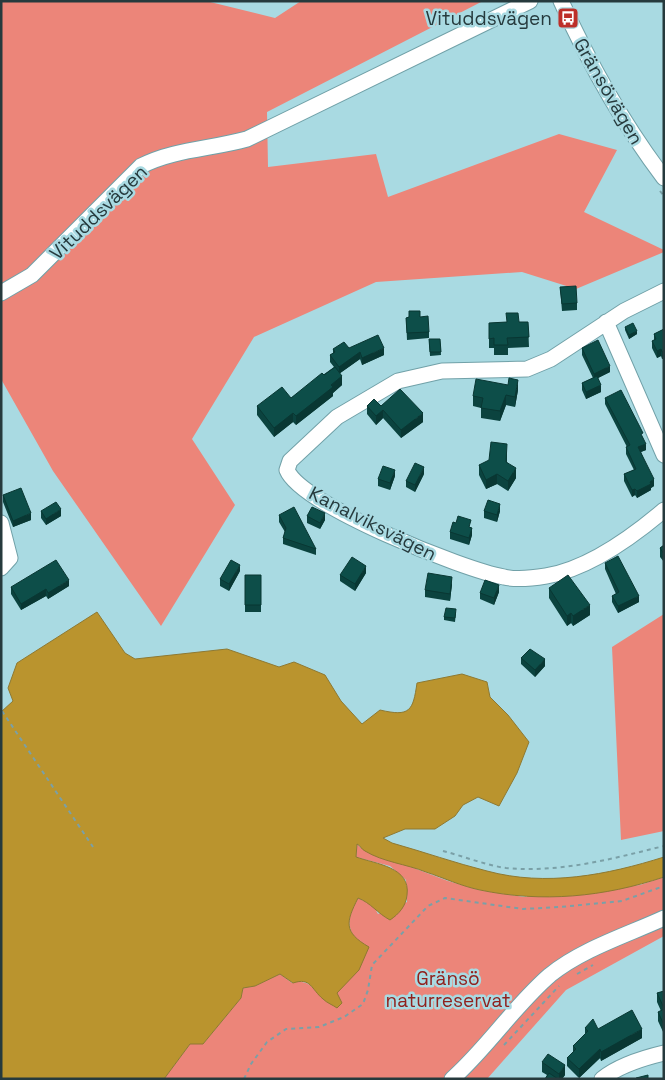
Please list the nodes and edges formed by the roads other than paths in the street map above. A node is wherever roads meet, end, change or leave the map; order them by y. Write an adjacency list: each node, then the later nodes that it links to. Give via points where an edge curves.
1 (530, 1): 5 (street, Vituddsvägen, via 247,138 223,146 156,158 141,166 32,275)
2 (560, 1): 3 (street, Gränsövägen, via 578,41)
3 (664, 178)
4 (664, 291): 6 (street, Kanalviksvägen)
5 (1, 293)
6 (606, 322): 7 (street); 8 (street, Kanalviksvägen, via 551,360 527,369 442,371 398,381 337,417 290,461 287,470 290,478 322,500 386,534 442,559 506,578 546,576 594,558)
7 (664, 455)
8 (664, 510)
9 (1, 523): 10 (street, via 10,558)
10 (1, 568)
11 (664, 918): 13 (street, via 585,954 552,974)
12 (664, 1053): 14 (street, via 649,1056)
13 (452, 1079)
14 (602, 1079)

